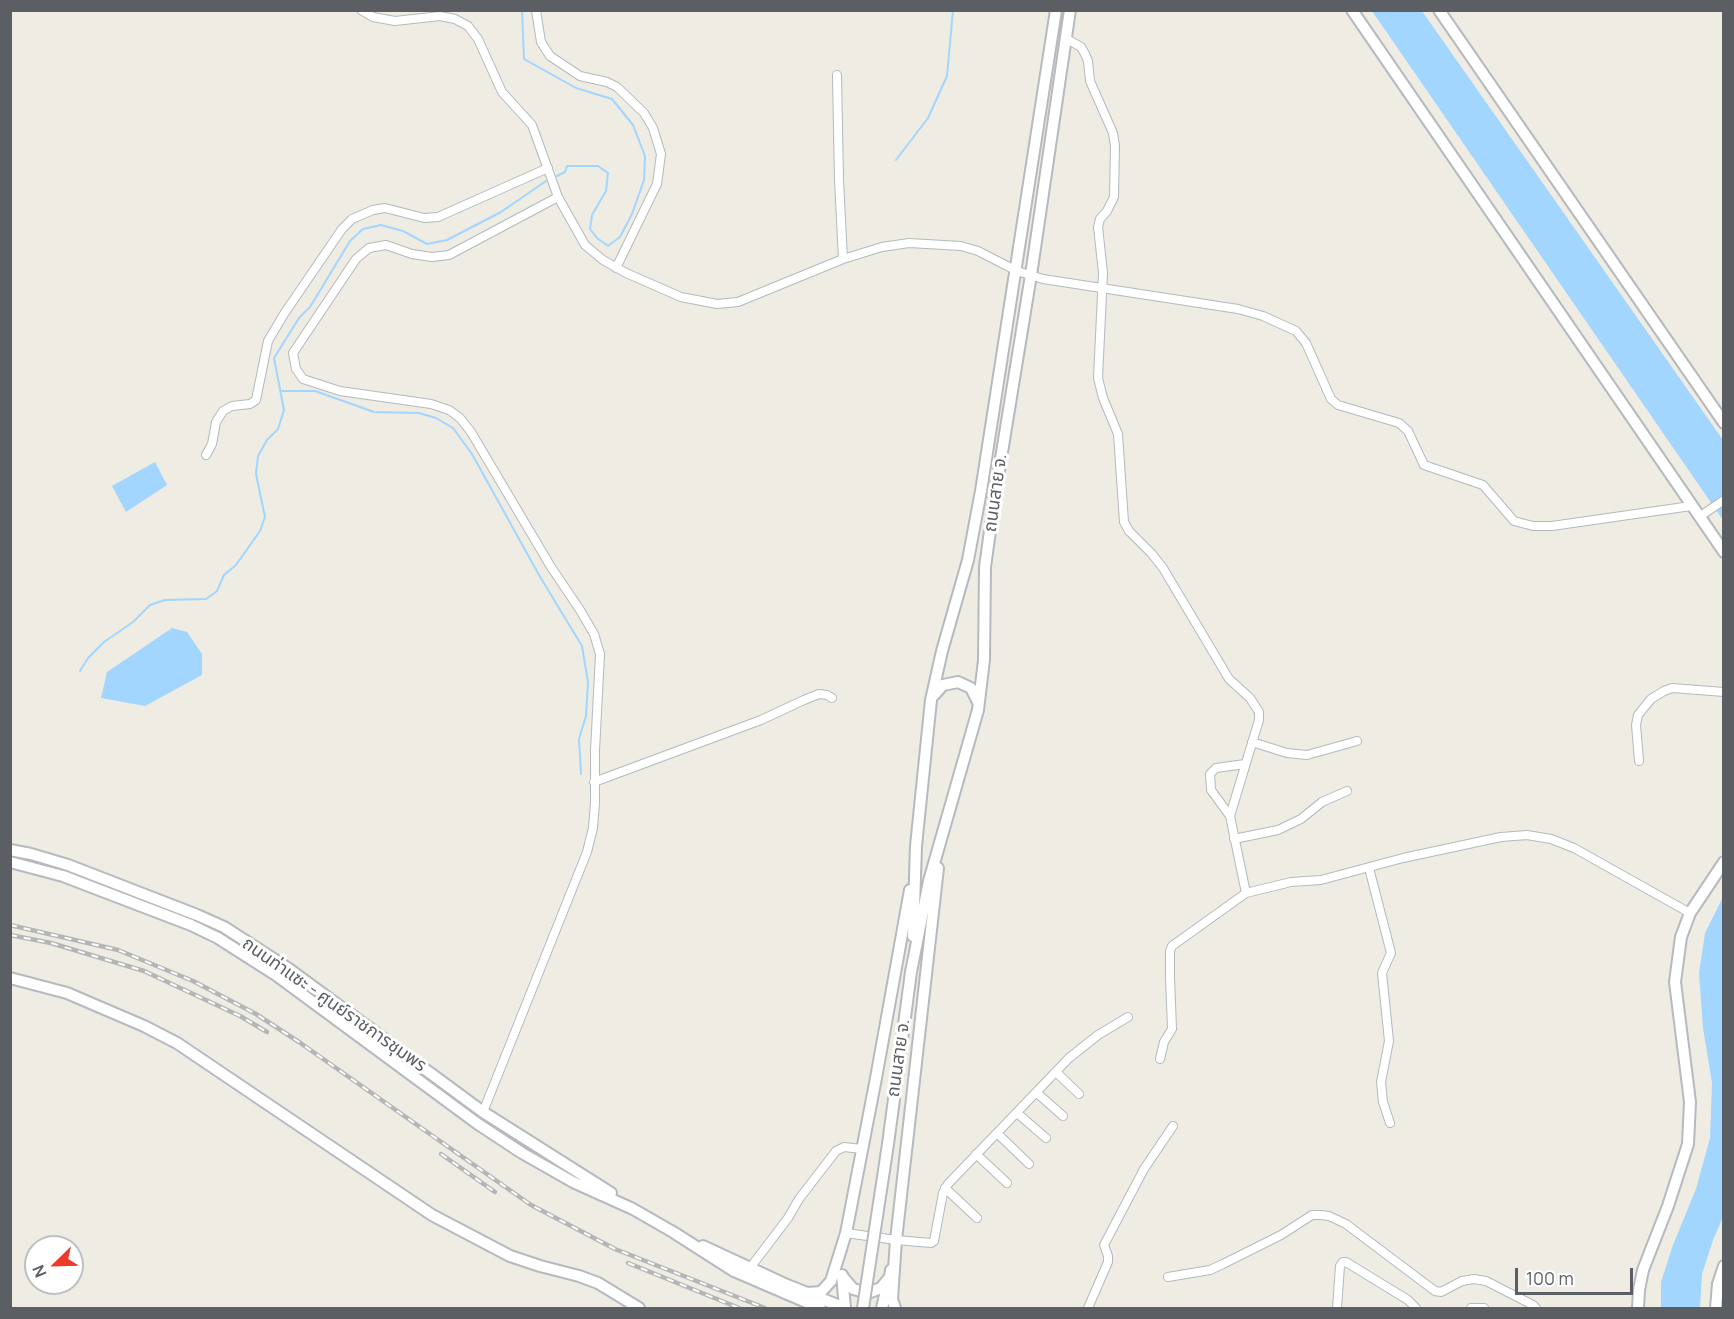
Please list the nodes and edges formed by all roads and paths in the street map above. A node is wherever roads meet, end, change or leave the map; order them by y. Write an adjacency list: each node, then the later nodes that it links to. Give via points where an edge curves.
1 (361, 10): 9 (street, via 373,17 396,21 440,16 468,26 502,92 532,125)
2 (536, 10): 12 (street, via 541,42 550,56 580,76 617,87 644,112 653,128 661,154 657,184)
3 (1056, 10): 13 (main road, ถนนสาย จ.)
4 (1070, 10): 7 (main road, ถนนสาย จ.)
5 (1352, 10): 19 (main road)
6 (1439, 10): 16 (main road)
7 (1065, 38): 14 (main road, ถนนสาย จ.); 15 (street, via 1082,47 1088,61 1089,81 1115,146 1114,197 1098,227)
8 (837, 75): 11 (street)
9 (548, 168): 10 (street); 17 (street, via 432,219 385,208 352,219 268,341 256,400 224,411 216,422)
10 (558, 197): 12 (street, via 585,245); 30 (street, via 449,255 432,258 386,245 369,248 356,259 293,353 303,379 340,391 431,404 449,410 471,432 594,634 600,654)
11 (843, 259): 12 (street, via 746,299 724,304 681,297); 13 (street, via 909,243 961,246)
12 (616, 268)
13 (1017, 271): 14 (street); 24 (main road, ถนนสาย จ., via 968,560)
14 (1031, 275): 15 (street); 25 (main road, ถนนสาย จ., via 985,567 984,660)
15 (1102, 288): 19 (street, via 1238,309 1296,331 1306,343 1331,399 1338,405 1399,423 1408,431 1424,465 1483,485 1514,521 1552,526); 27 (street, via 1098,378 1119,434 1124,522 1163,568 1229,679 1258,707 1259,720)
16 (1724, 423)
17 (206, 455)
18 (1724, 500): 20 (street)
19 (1691, 506): 20 (main road)
20 (1699, 518): 21 (main road)
21 (1724, 552)
22 (1724, 692): 28 (street, via 1672,688 1652,699 1638,715)
23 (832, 698): 30 (street, via 819,694 761,720)
24 (931, 700): 25 (main road, via 943,685 958,682 976,694); 34 (main road, ถนนสาย จ.)
25 (978, 710): 35 (main road, ถนนสาย จ.)
26 (1357, 741): 27 (street, via 1307,755)
27 (1252, 742): 29 (street)
28 (1639, 761)
29 (1245, 765): 32 (street); 32 (street, via 1216,768 1209,774 1211,790)
30 (594, 782): 49 (street, via 593,828 587,852)
31 (1347, 791): 33 (street, via 1278,830)
32 (1230, 816): 33 (street)
33 (1234, 839): 40 (street)
34 (916, 846): 42 (main road, ถนนสาย จ.); 57 (main road)
35 (940, 847): 42 (main road, ถนนสาย จ., via 929,881); 66 (main road)
36 (10, 850): 49 (main road, ถนนท่าแซะ - ศูนย์ราชการชุมพร, via 69,865 224,927 289,969)
37 (10, 862): 53 (main road, ถนนท่าแซะ - ศูนย์ราชการชุมพร, via 63,876 218,938 276,975)
38 (1724, 862): 41 (main road)
39 (1369, 867): 40 (street); 41 (street, via 1508,835 1541,836 1574,848); 52 (street, via 1391,953 1382,973 1389,1041 1381,1082)
40 (1245, 893): 45 (street, via 1172,946 1172,1029)
41 (1690, 913): 86 (main road, via 1681,936 1675,982 1690,1102 1688,1144 1642,1270)
42 (911, 972): 77 (main road, ถนนสาย จ., bridge)
43 (10, 978): 74 (main road, via 67,993 177,1043 432,1215 510,1256 598,1283)
44 (1128, 1017): 46 (street, via 1098,1035)
45 (1160, 1059)
46 (1056, 1072): 47 (street); 48 (street)
47 (1037, 1093): 50 (street); 51 (street)
48 (1079, 1094)
49 (483, 1112): 53 (main road); 62 (main road, ถนนท่าแซะ - ศูนย์ราชการชุมพร)
50 (1017, 1113): 55 (street); 56 (street)
51 (1063, 1116)
52 (1389, 1123)
53 (478, 1124): 62 (main road, ถนนท่าแซะ - ศูนย์ราชการชุมพร, via 550,1170)
54 (1173, 1126): 80 (street, via 1144,1169 1104,1245 1108,1262)
55 (997, 1133): 58 (street); 59 (street)
56 (1046, 1138)
57 (862, 1149): 64 (main road); 68 (street, via 844,1147 837,1151)
58 (976, 1154): 60 (street); 61 (street)
59 (1029, 1164)
60 (1007, 1183)
61 (945, 1188): 63 (street); 66 (street, via 934,1241)
62 (633, 1209): 65 (main road, ถนนท่าแซะ - ศูนย์ราชการชุมพร)
63 (977, 1218)
64 (846, 1233): 66 (street); 69 (main road); 73 (main road, via 831,1281 821,1292)
65 (686, 1239): 68 (main road); 75 (main road, via 718,1263)
66 (896, 1240): 70 (main road); 79 (main road, via 892,1299)
67 (1724, 1266): 72 (main road)
68 (750, 1268): 73 (main road)
69 (842, 1275): 70 (main road, via 853,1289 868,1293 881,1288); 76 (main road)
70 (890, 1277): 78 (main road)
71 (1168, 1277): 85 (street, via 1223,1264 1312,1215 1321,1215 1346,1224 1435,1291 1441,1292 1462,1281 1486,1281)
72 (1721, 1285): 87 (main road)
73 (807, 1293): 76 (main road)
74 (639, 1308)
75 (820, 1308)
76 (845, 1308)
77 (863, 1308)
78 (882, 1308)
79 (895, 1308)
80 (1088, 1308)
81 (1337, 1308): 82 (street, via 1343,1262)
82 (1416, 1308)
83 (1471, 1308): 84 (street)
84 (1484, 1308)
85 (1536, 1308)
86 (1638, 1308)
87 (1716, 1308)

